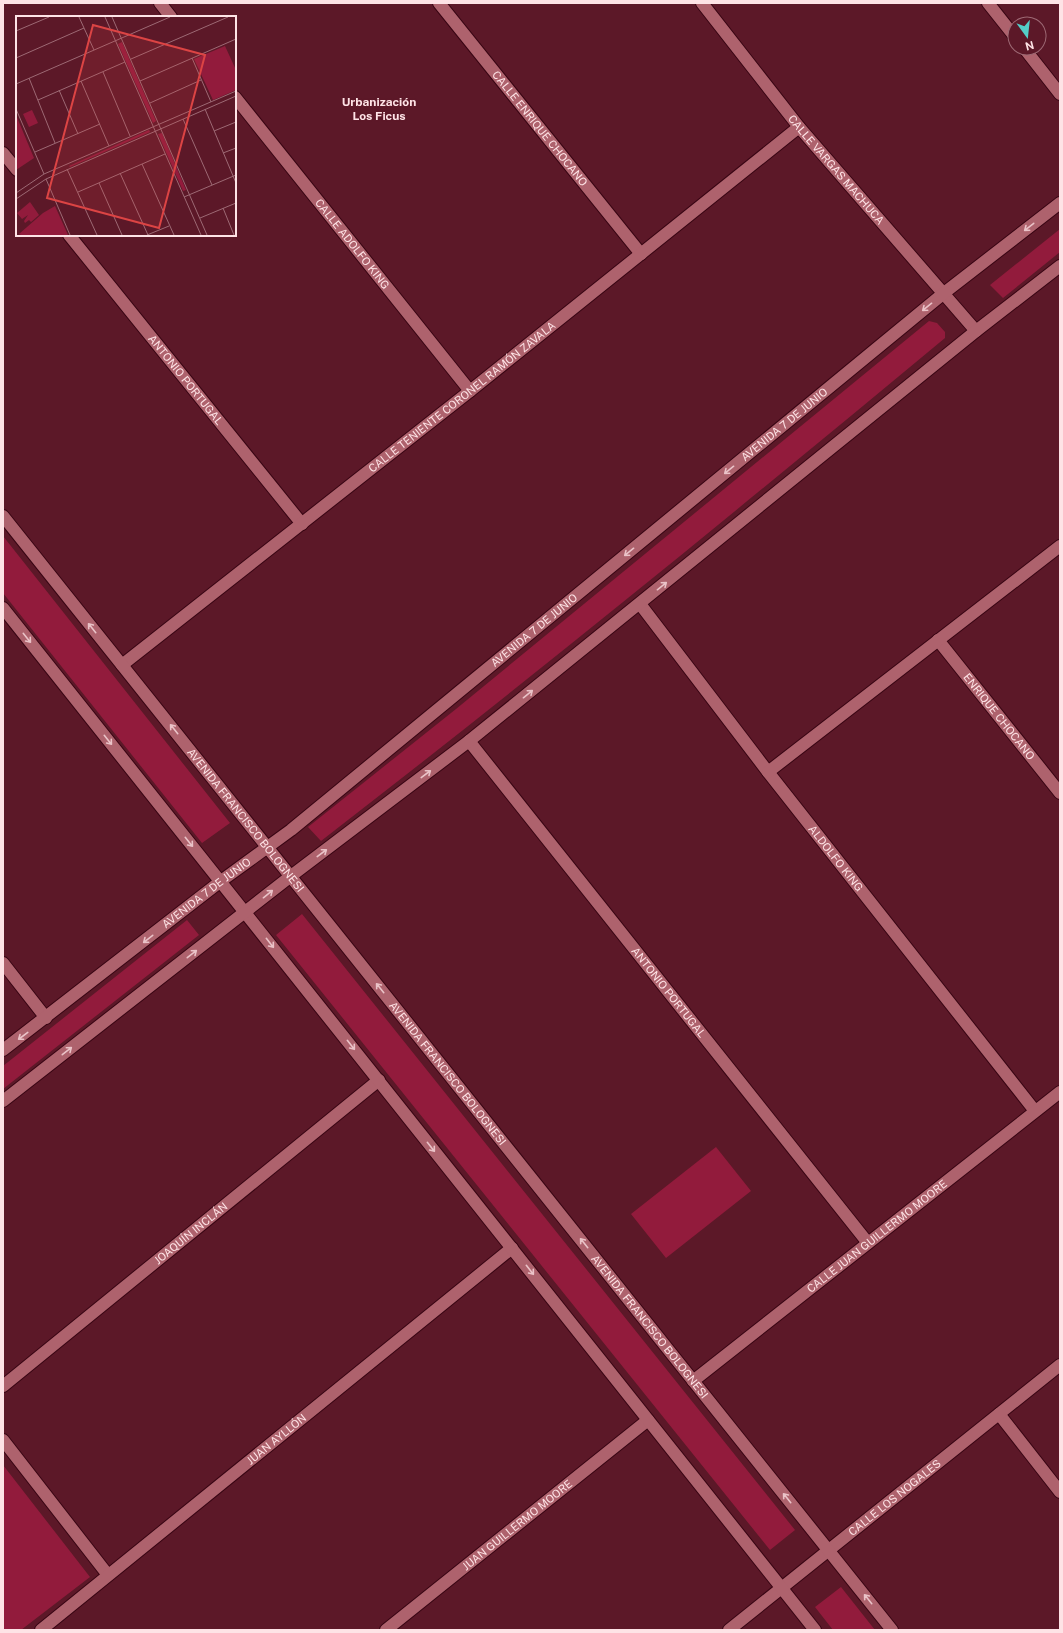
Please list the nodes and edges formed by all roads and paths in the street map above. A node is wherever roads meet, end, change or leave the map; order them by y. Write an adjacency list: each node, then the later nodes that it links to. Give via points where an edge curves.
1 (160, 3): 5 (street)
2 (439, 3): 15 (street, CALLE ENRIQUE CHOCANO)
3 (702, 3): 10 (street, CALLE VARGAS MACHUCA)
4 (988, 3): 6 (street)
5 (170, 16)
6 (1007, 27)
7 (1030, 56): 8 (street)
8 (1060, 94)
9 (236, 98): 19 (street, CALLE ADOLFO KING)
10 (799, 127): 15 (street, CALLE TENIENTE CORONEL RAMÓN ZAVALA); 17 (street, CALLE VARGAS MACHUCA)
11 (3, 153): 12 (street)
12 (16, 169)
13 (1060, 203): 17 (street, AVENIDA 7 DE JUNIO, one-way to 17)
14 (71, 236): 21 (street, ANTONIO PORTUGAL)
15 (641, 254): 19 (street, CALLE TENIENTE CORONEL RAMÓN ZAVALA)
16 (1060, 266): 18 (street)
17 (944, 293): 18 (street, CALLE VARGAS MACHUCA); 30 (street, AVENIDA 7 DE JUNIO, one-way to 30)
18 (976, 331): 23 (street, one-way to 18)
19 (470, 391): 21 (street, CALLE TENIENTE CORONEL RAMÓN ZAVALA)
20 (3, 516): 26 (street, AVENIDA FRANCISCO BOLOGNESI, one-way to 20)
21 (302, 524): 26 (street, CALLE TENIENTE CORONEL RAMÓN ZAVALA)
22 (1060, 546): 25 (street)
23 (640, 604): 27 (street, one-way to 23); 28 (street, ALDOLFO KING)
24 (3, 608): 32 (street, one-way to 32)
25 (938, 640): 28 (street); 29 (street, ENRIQUE CHOCANO)
26 (122, 665): 30 (street, AVENIDA FRANCISCO BOLOGNESI, one-way to 26)
27 (469, 741): 31 (street, one-way to 27); 41 (street, ANTONIO PORTUGAL)
28 (768, 772): 40 (street, ALDOLFO KING)
29 (1060, 793)
30 (268, 848): 31 (street, AVENIDA FRANCISCO BOLOGNESI); 32 (street, AVENIDA 7 DE JUNIO)
31 (291, 876): 33 (street, one-way to 31); 44 (street, AVENIDA FRANCISCO BOLOGNESI, one-way to 31)
32 (221, 881): 33 (street); 35 (street, AVENIDA 7 DE JUNIO, one-way to 35)
33 (246, 912): 37 (street, one-way to 37); 39 (street, one-way to 33)
34 (3, 963): 35 (street)
35 (46, 1018): 36 (street, AVENIDA 7 DE JUNIO, one-way to 36)
36 (3, 1050)
37 (379, 1080): 42 (street, one-way to 42); 45 (street, JOAQUÍN INCLÁN)
38 (1060, 1092): 40 (street, CALLE JUAN GUILLERMO MOORE)
39 (3, 1101)
40 (1036, 1111): 41 (street, CALLE JUAN GUILLERMO MOORE)
41 (868, 1243): 44 (street, CALLE JUAN GUILLERMO MOORE)
42 (512, 1248): 47 (street, one-way to 47); 51 (street, JUAN AYLLÓN)
43 (1060, 1365): 46 (street, CALLE LOS NOGALES)
44 (693, 1380): 50 (street, AVENIDA FRANCISCO BOLOGNESI, one-way to 44)
45 (3, 1386)
46 (999, 1414): 49 (street); 50 (street, CALLE LOS NOGALES)
47 (648, 1420): 52 (street); 54 (street, JUAN GUILLERMO MOORE)
48 (3, 1440): 51 (street)
49 (1060, 1492)
50 (828, 1550): 52 (street, CALLE LOS NOGALES); 57 (street, AVENIDA FRANCISCO BOLOGNESI, one-way to 50)
51 (108, 1575): 53 (street, JUAN AYLLÓN)
52 (781, 1588): 55 (street, CALLE LOS NOGALES); 56 (street)
53 (41, 1630)
54 (386, 1630)
55 (729, 1630)
56 (814, 1630)
57 (892, 1630)

